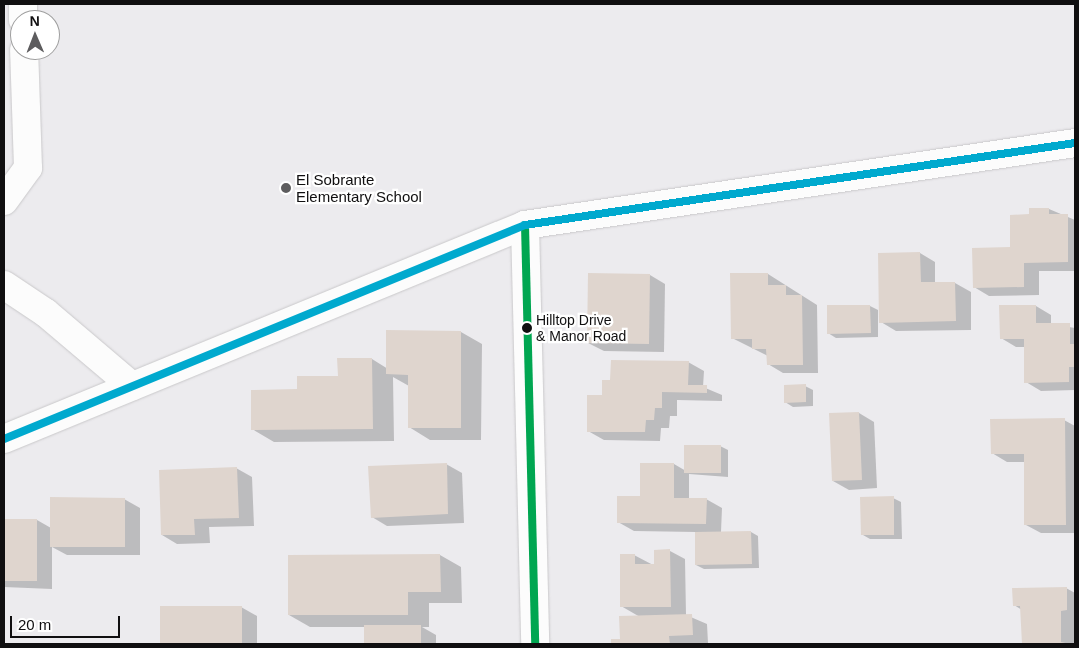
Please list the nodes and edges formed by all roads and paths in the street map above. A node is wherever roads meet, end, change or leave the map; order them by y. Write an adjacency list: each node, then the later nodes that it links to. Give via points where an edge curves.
1 (24, 60): 3 (street, via 28,168)
2 (1075, 143): 4 (street)
3 (4, 201)
4 (525, 225): 6 (street); 8 (street)
5 (4, 285): 6 (street, via 46,313)
6 (132, 386): 7 (street)
7 (4, 438)
8 (535, 644)

